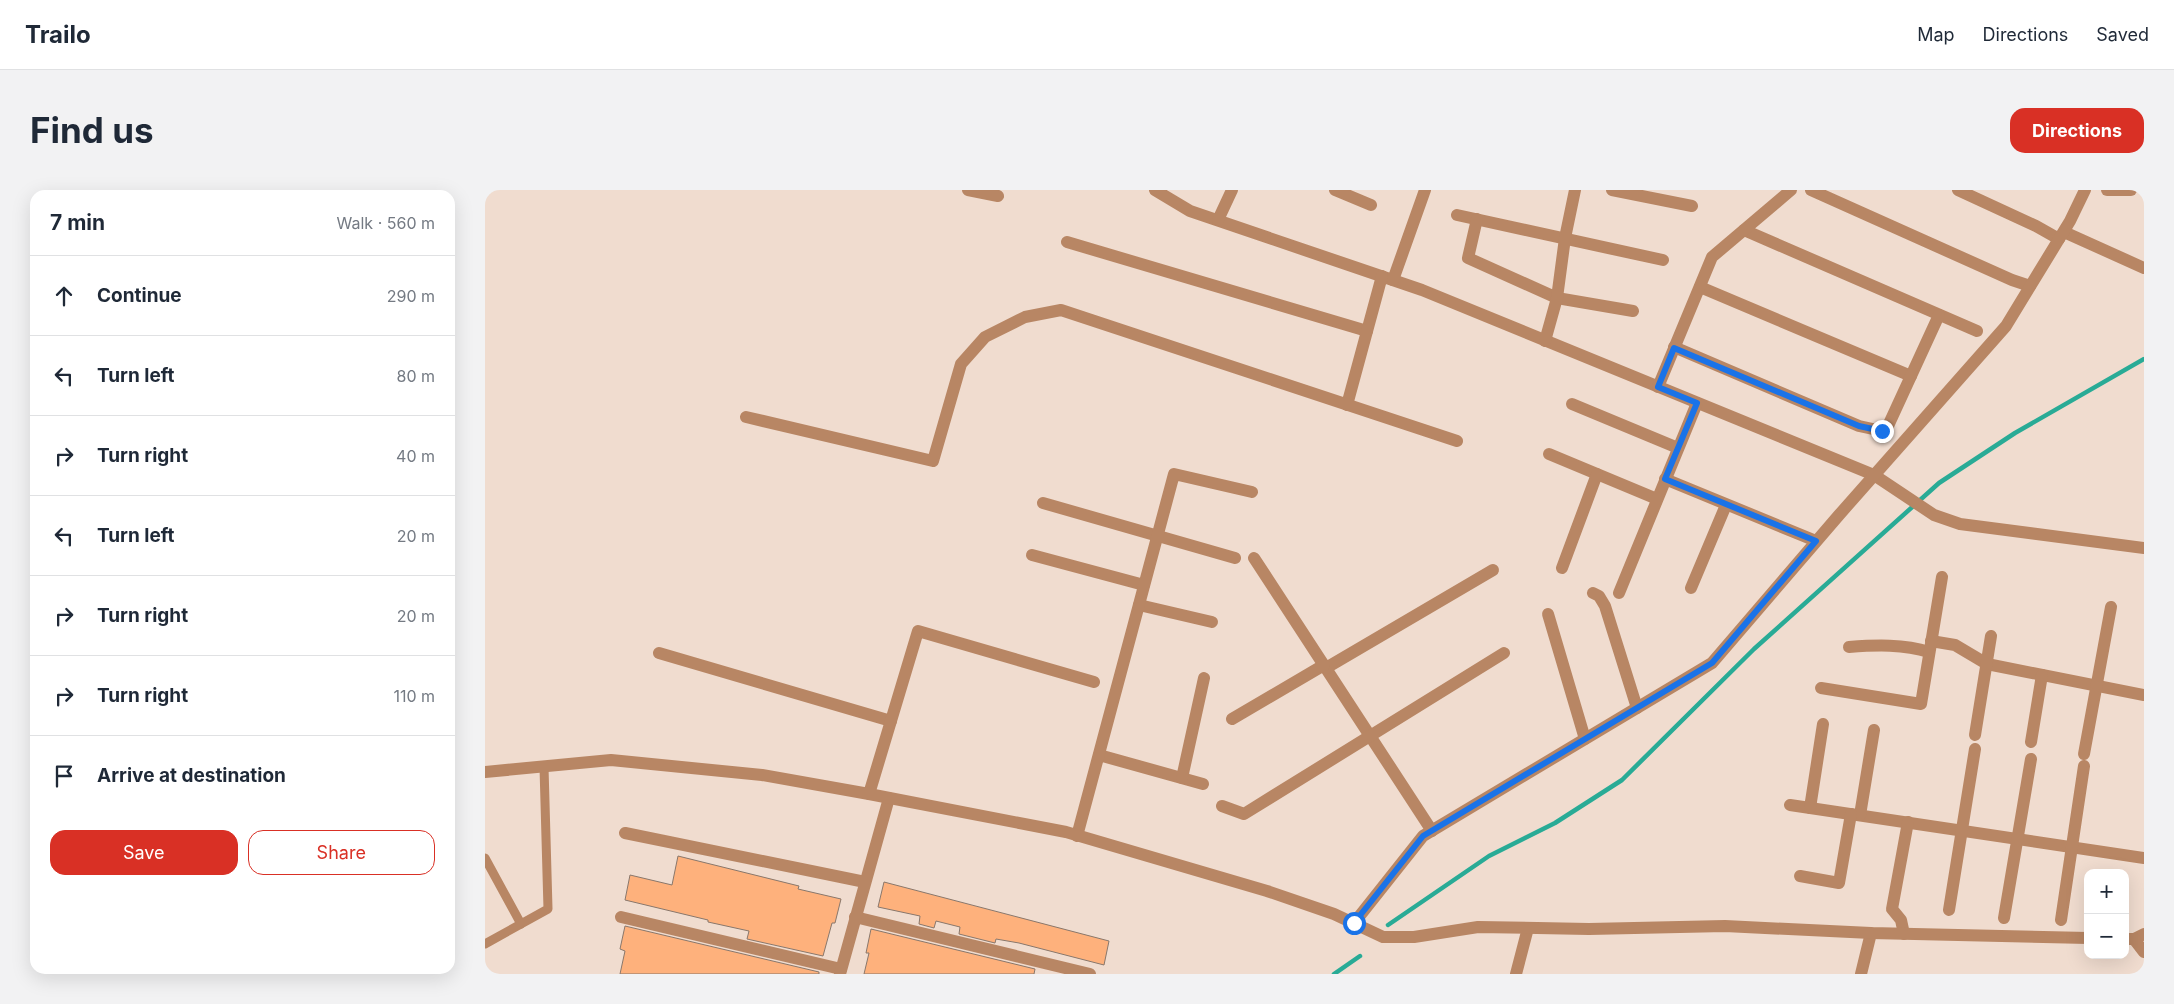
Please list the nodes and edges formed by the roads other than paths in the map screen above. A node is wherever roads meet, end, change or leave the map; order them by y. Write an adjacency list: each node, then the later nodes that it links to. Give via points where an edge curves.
1 (967, 190): 14 (street)
2 (1155, 190): 19 (street, via 1190,210)
3 (1232, 190): 19 (street)
4 (1335, 190): 15 (street)
5 (1425, 190): 26 (street)
6 (1575, 190): 22 (street)
7 (1613, 190): 16 (street)
8 (1791, 190): 20 (street)
9 (1811, 190): 27 (street)
10 (1958, 190): 21 (street)
11 (2085, 190): 21 (street)
12 (2107, 190): 13 (street)
13 (2131, 190)
14 (998, 196)
15 (1371, 206)
16 (1692, 206)
17 (1457, 215): 18 (street)
18 (1477, 219): 22 (street); 29 (street, via 1468,258)
19 (1218, 220): 26 (street)
20 (1744, 230): 28 (street, via 1712,257); 31 (street)
21 (2061, 235): 25 (street); 27 (street)
22 (1565, 238): 24 (street); 29 (street)
23 (1067, 242): 32 (street)
24 (1663, 260)
25 (2144, 268)
26 (1387, 278): 32 (street); 34 (street)
27 (2030, 286): 46 (street, via 2006,326)
28 (1700, 287): 35 (street); 36 (street)
29 (1557, 298): 30 (street); 34 (street)
30 (1633, 311)
31 (1939, 315): 33 (street); 36 (street)
32 (1367, 331): 39 (street)
33 (1977, 331)
34 (1545, 341): 37 (street)
35 (1674, 348): 36 (street, via 1872,430 1882,431 1888,426); 37 (street)
36 (1911, 376)
37 (1658, 387): 38 (street)
38 (1697, 403): 43 (street); 46 (street)
39 (1347, 404): 41 (street, via 1061,310 1025,317 985,337 961,364 933,461); 42 (street)
40 (1572, 404): 43 (street)
41 (746, 417)
42 (1457, 441)
43 (1678, 448): 47 (street)
44 (1549, 454): 45 (street)
45 (1597, 474): 49 (street); 58 (street)
46 (1874, 475): 53 (street); 54 (street, via 1934,516 1960,524)
47 (1665, 479): 49 (street); 51 (street)
48 (1252, 492): 52 (street, via 1174,474)
49 (1657, 499): 64 (street)
50 (1043, 503): 52 (street)
51 (1726, 505): 53 (street); 62 (street)
52 (1157, 535): 56 (street); 61 (street)
53 (1816, 541): 82 (street, via 1712,663)
54 (2144, 548)
55 (1032, 555): 61 (street)
56 (1235, 558)
57 (1254, 558): 75 (street)
58 (1561, 568)
59 (1493, 570): 75 (street)
60 (1942, 577): 70 (street)
61 (1144, 584): 65 (street)
62 (1691, 588)
63 (1593, 593): 82 (street, via 1605,606)
64 (1619, 593)
65 (1139, 605): 68 (street); 92 (street)
66 (2111, 607): 79 (street)
67 (1548, 614): 89 (street)
68 (1212, 622)
69 (1991, 636): 74 (street)
70 (1930, 646): 71 (street); 74 (street, via 1955,645); 80 (street, via 1921,704)
71 (1849, 647)
72 (659, 653): 84 (street)
73 (1504, 653): 88 (street)
74 (1987, 664): 76 (street); 87 (street)
75 (1325, 666): 83 (street); 88 (street)
76 (2042, 675): 79 (street); 90 (street)
77 (1205, 678): 96 (street)
78 (1094, 682): 84 (street, via 917,631)
79 (2097, 686): 81 (street); 110 (street)
80 (1821, 688)
81 (2144, 695)
82 (1637, 708): 89 (street)
83 (1232, 719)
84 (891, 721): 98 (street)
85 (1823, 724): 102 (street)
86 (1873, 730): 103 (street)
87 (1975, 735)
88 (1371, 736): 101 (street, via 1244,814); 106 (street)
89 (1585, 739): 106 (street)
90 (2031, 742)
91 (1975, 749): 105 (street)
92 (1099, 755): 96 (street); 108 (street)
93 (2031, 759): 109 (street)
94 (544, 767): 95 (street); 98 (street, via 611,760 761,774); 121 (lane, via 548,909)
95 (485, 772)
96 (1181, 778): 97 (street)
97 (1203, 784)
98 (869, 794): 99 (street)
99 (889, 798): 108 (street); 114 (street)
100 (1790, 805): 102 (street)
101 (1222, 806)
102 (1810, 808): 103 (street)
103 (1855, 815): 104 (street); 113 (street, via 1839,883)
104 (1908, 822): 105 (street); 124 (street, via 1892,909 1901,920)
105 (1962, 830): 109 (street); 115 (street)
106 (1432, 831): 120 (street, via 1423,836)
107 (625, 833): 114 (street)
108 (1077, 836): 120 (street, via 1267,891)
109 (2018, 839): 110 (street); 118 (street)
110 (2071, 847): 112 (street); 119 (street)
111 (485, 858): 121 (lane)
112 (2144, 858)
113 (1800, 876)
114 (865, 882): 117 (street)
115 (1949, 910)
116 (621, 917): 129 (street)
117 (855, 917): 129 (street); 130 (street)
118 (2004, 918)
119 (2061, 920)
120 (1354, 923): 122 (street, via 1383,936 1413,937 1478,927)
121 (521, 924): 127 (lane)
122 (1528, 928): 123 (street, via 1725,926); 131 (street)
123 (1871, 933): 124 (street); 132 (street)
124 (1904, 934): 125 (street)
125 (2084, 938)
126 (2135, 938): 128 (street)
127 (485, 944)
128 (2144, 952)
129 (840, 971)
130 (1089, 974)
131 (1516, 974)
132 (1861, 974)

